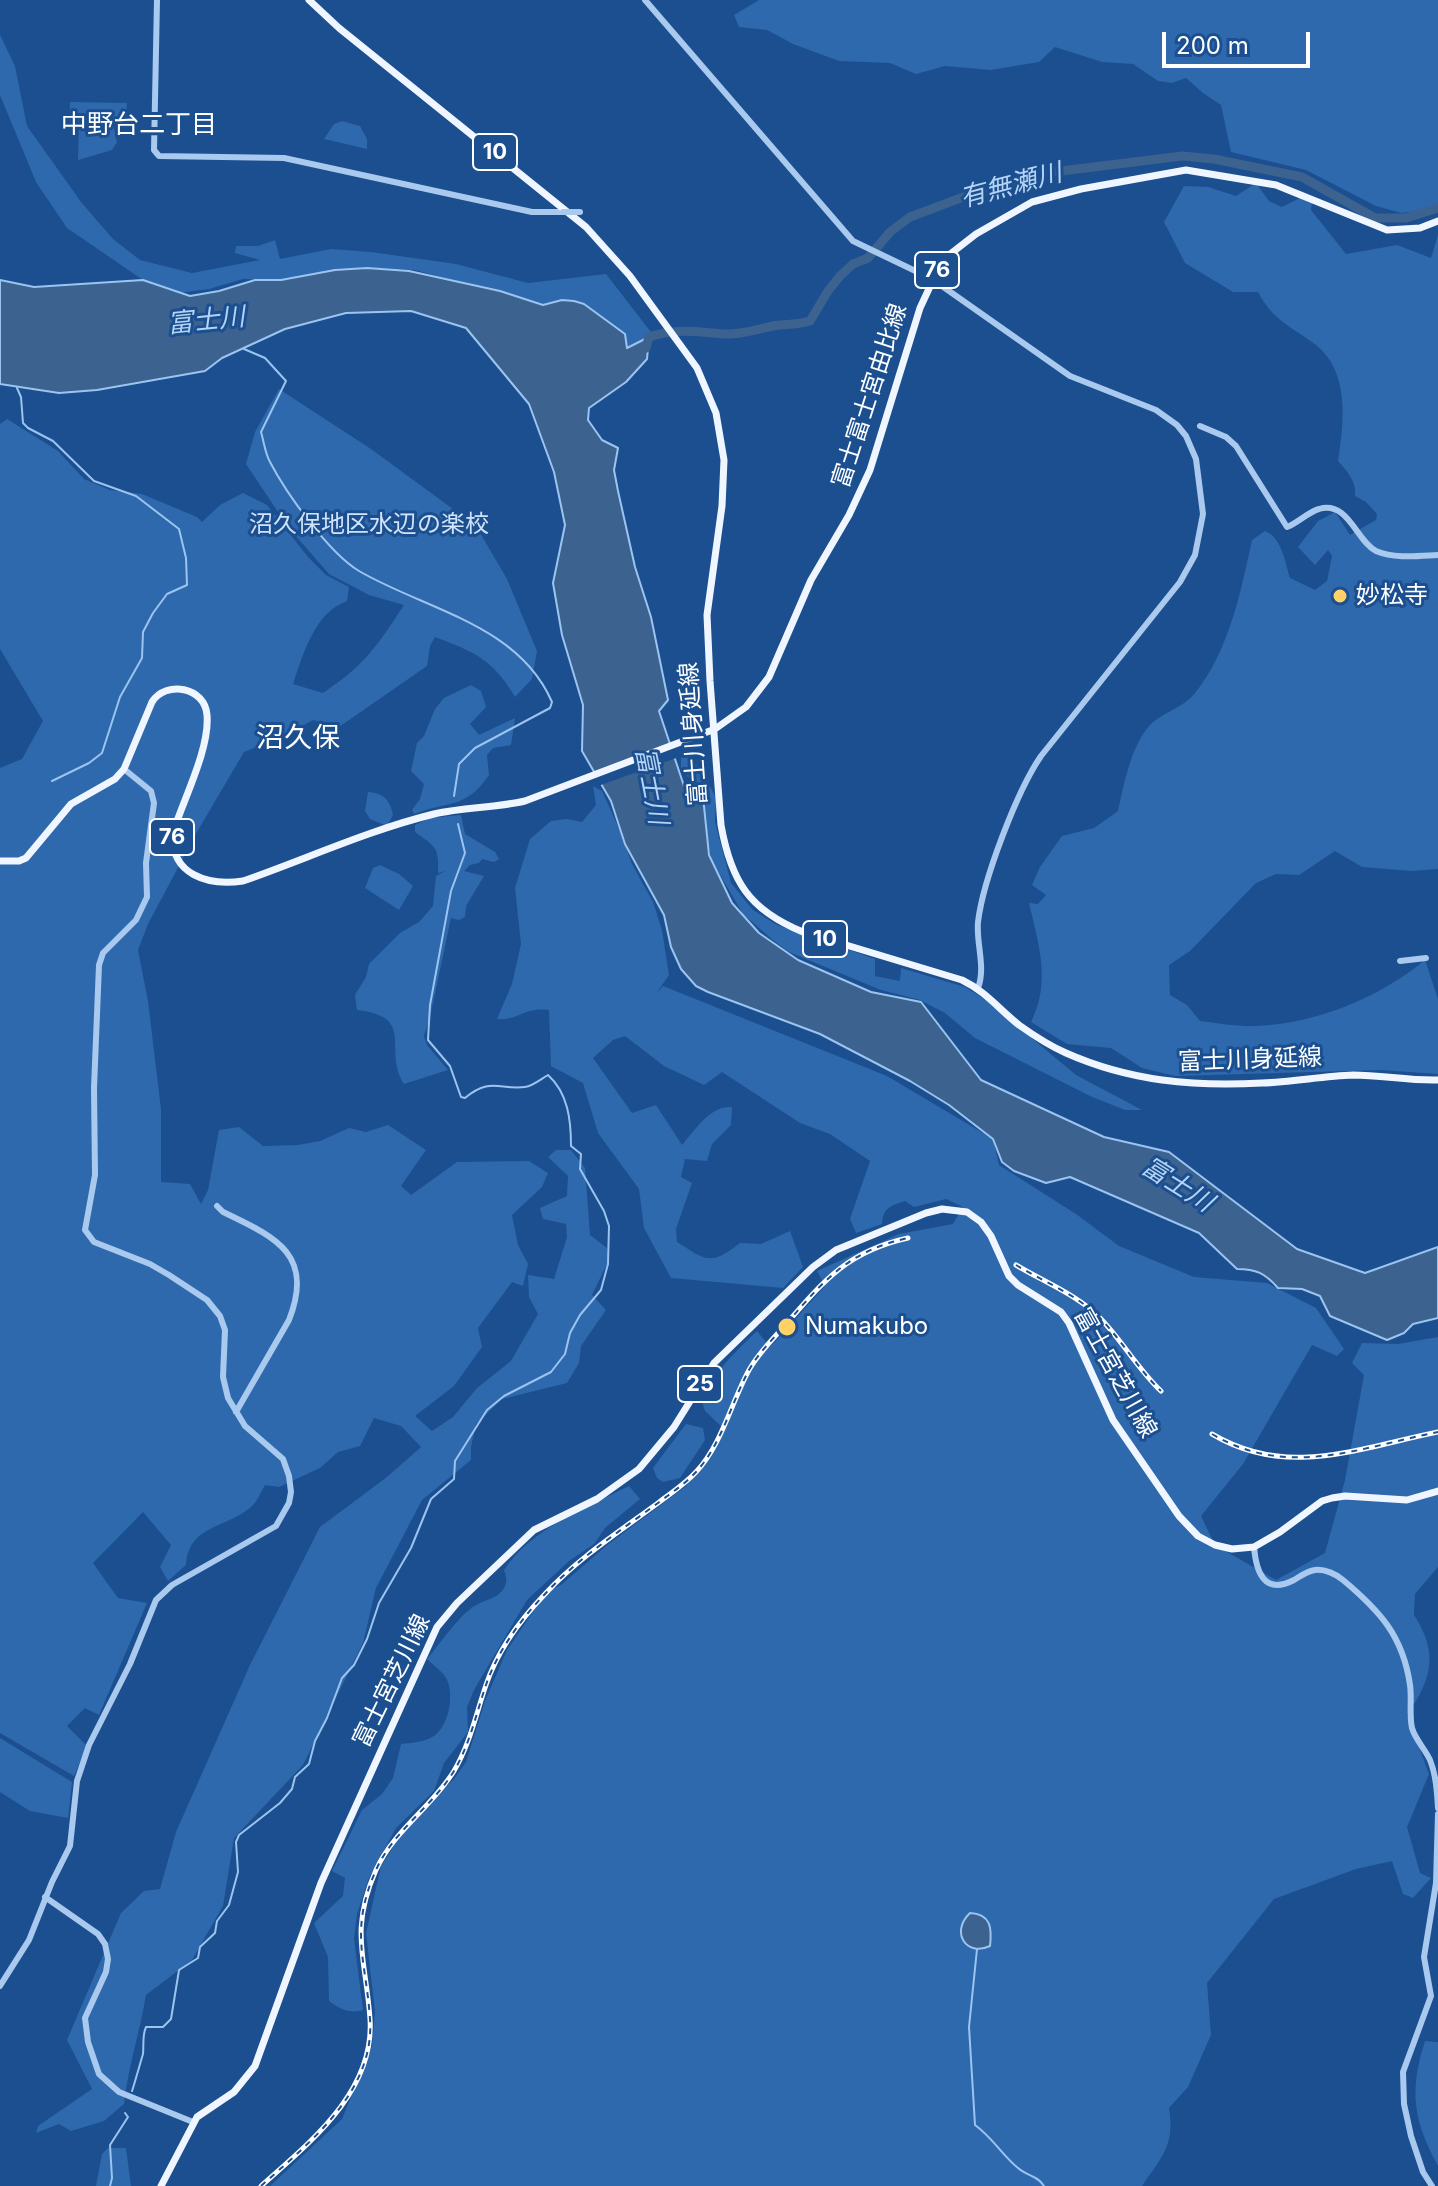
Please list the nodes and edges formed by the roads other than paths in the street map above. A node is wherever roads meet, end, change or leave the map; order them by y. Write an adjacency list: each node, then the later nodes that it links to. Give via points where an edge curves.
1 (157, 0): 4 (street, bridge, via 154,150 159,156 284,158 532,212)
2 (309, 0): 9 (main road, 富士川身延線 / 10, via 586,227 623,266 688,353 716,413 724,460 707,615)
3 (645, 0): 6 (street, via 846,235)
4 (580, 212)
5 (1438, 221): 6 (main road, 富士富士宮由比線 / 76, via 1387,230 1276,185 1178,170 1043,197 959,247)
6 (932, 279): 9 (main road, 富士富士宮由比線 / 76, via 860,494 811,580 769,677 746,707); 14 (street, via 1070,376 1166,416 1186,436 1196,459 1203,514 1189,569 1041,756 1022,789 980,906 983,977)
7 (1200, 426): 8 (street, via 1236,446 1287,527 1320,508 1333,509 1349,519 1374,550)
8 (1438, 555)
9 (715, 729): 10 (main road, 富士富士宮由比線 / 76, via 567,787 503,806 412,821 226,883 196,876 176,859 172,847 205,732 207,716 197,696 180,688 158,693); 14 (main road, 富士川身延線 / 10, via 724,846 740,886 760,908 803,932)
10 (124, 769): 11 (main road, via 71,804 26,858); 17 (street, via 151,791 154,803 147,897 136,920 103,953 99,965 95,1175 85,1230 94,1242 150,1264 207,1300 225,1330 223,1377)
11 (0, 861)
12 (1426, 958): 13 (street)
13 (1400, 961)
14 (978, 988): 15 (main road, 富士川身延線 / 10, via 1048,1043 1155,1081 1260,1083 1356,1075)
15 (1438, 1080)
16 (217, 1206): 17 (street, via 281,1245 298,1276 289,1320)
17 (236, 1412): 22 (street, via 283,1459 289,1503 276,1526 263,1536 172,1585 156,1600 89,1745 77,1781 70,1846)
18 (1438, 1491): 19 (main road, via 1407,1500 1345,1496 1322,1501)
19 (1254, 1547): 20 (street, via 1264,1580 1278,1585 1306,1572 1325,1571 1340,1577 1386,1620 1406,1662 1412,1728 1431,1761); 24 (main road, 富士宮芝川線 / 25, via 1215,1545 1179,1516 1113,1420 1069,1323 1009,1276 991,1236 967,1212 942,1209 836,1250 714,1363 674,1427 639,1469 597,1499 534,1530 437,1627 318,1889 255,2066 234,2092)
20 (1438, 1808)
21 (1438, 1814): 26 (street, via 1436,1883 1424,1957 1431,1996 1403,2072 1411,2136)
22 (45, 1897): 23 (street, via 29,1940); 24 (street, via 98,1934 108,1954 106,1972 85,2018 99,2074 119,2092)
23 (0, 1986)
24 (193, 2122): 25 (main road, 富士宮芝川線 / 25)
25 (161, 2186)
26 (1432, 2186)

